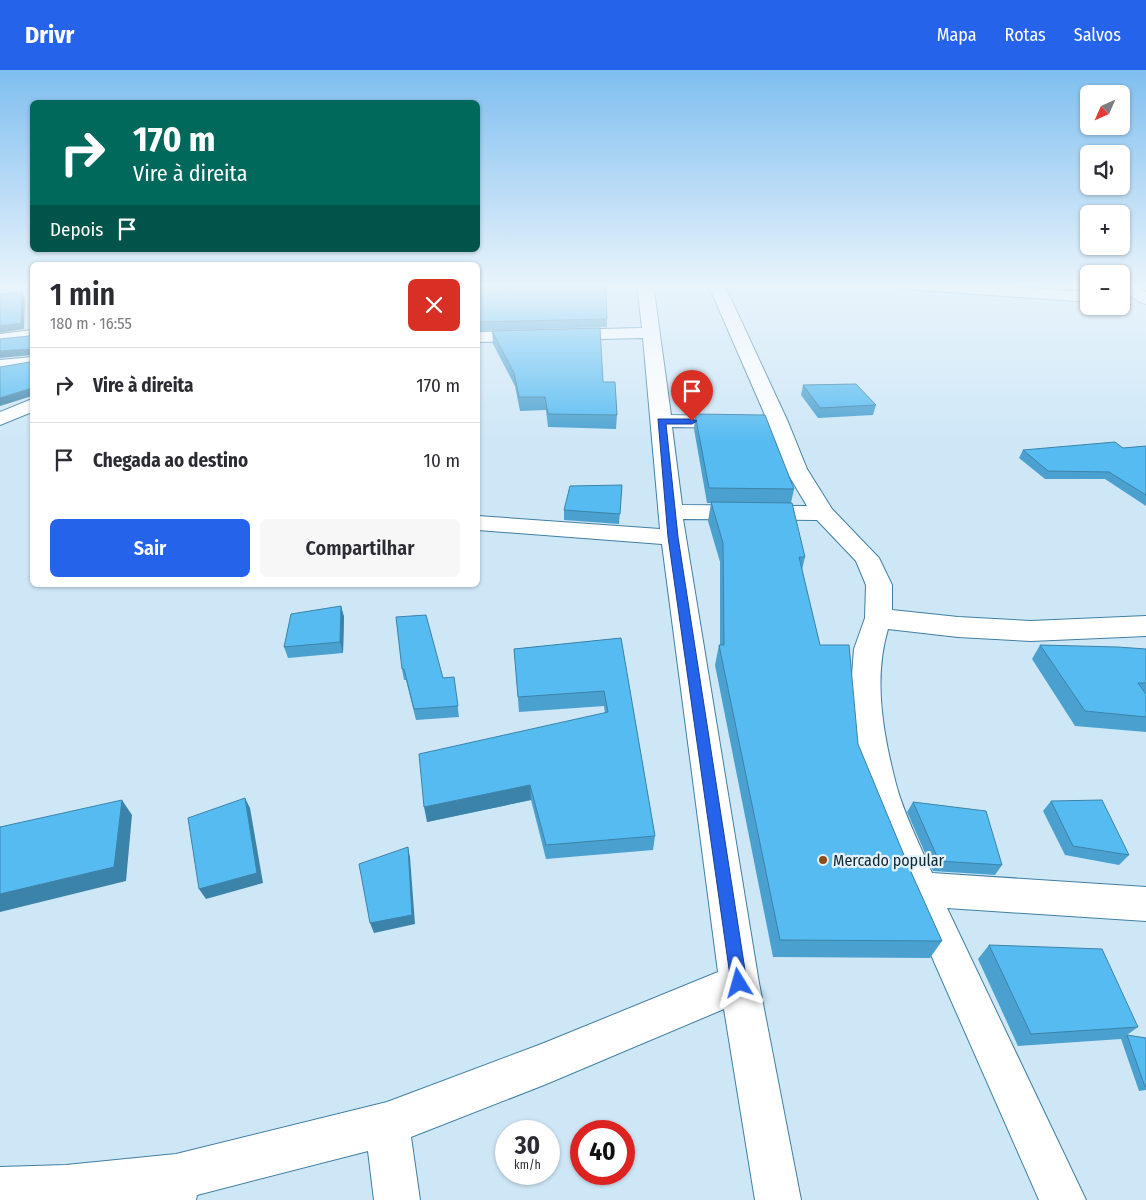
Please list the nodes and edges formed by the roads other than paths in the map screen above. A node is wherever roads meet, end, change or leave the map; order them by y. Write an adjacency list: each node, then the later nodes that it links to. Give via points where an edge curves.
1 (18, 337): 4 (street)
2 (651, 337): 9 (street)
3 (734, 337): 10 (street)
4 (0, 339)
5 (30, 362): 6 (street)
6 (0, 366)
7 (30, 406): 8 (street)
8 (0, 419)
9 (661, 421): 10 (street); 13 (street)
10 (763, 422): 11 (street)
11 (823, 513): 13 (street); 14 (street, via 867,558 879,584)
12 (480, 523): 13 (street)
13 (672, 524): 18 (street)
14 (878, 618): 15 (street, via 1031,631); 16 (street, via 868,649 865,701 880,785)
15 (1144, 626)
16 (920, 889): 17 (street); 24 (street)
17 (1146, 904)
18 (739, 983): 19 (street, via 544,1064); 23 (street)
19 (387, 1124): 20 (street); 22 (street)
20 (174, 1188): 21 (street)
21 (0, 1190)
22 (397, 1200)
23 (778, 1200)
24 (1063, 1200)

